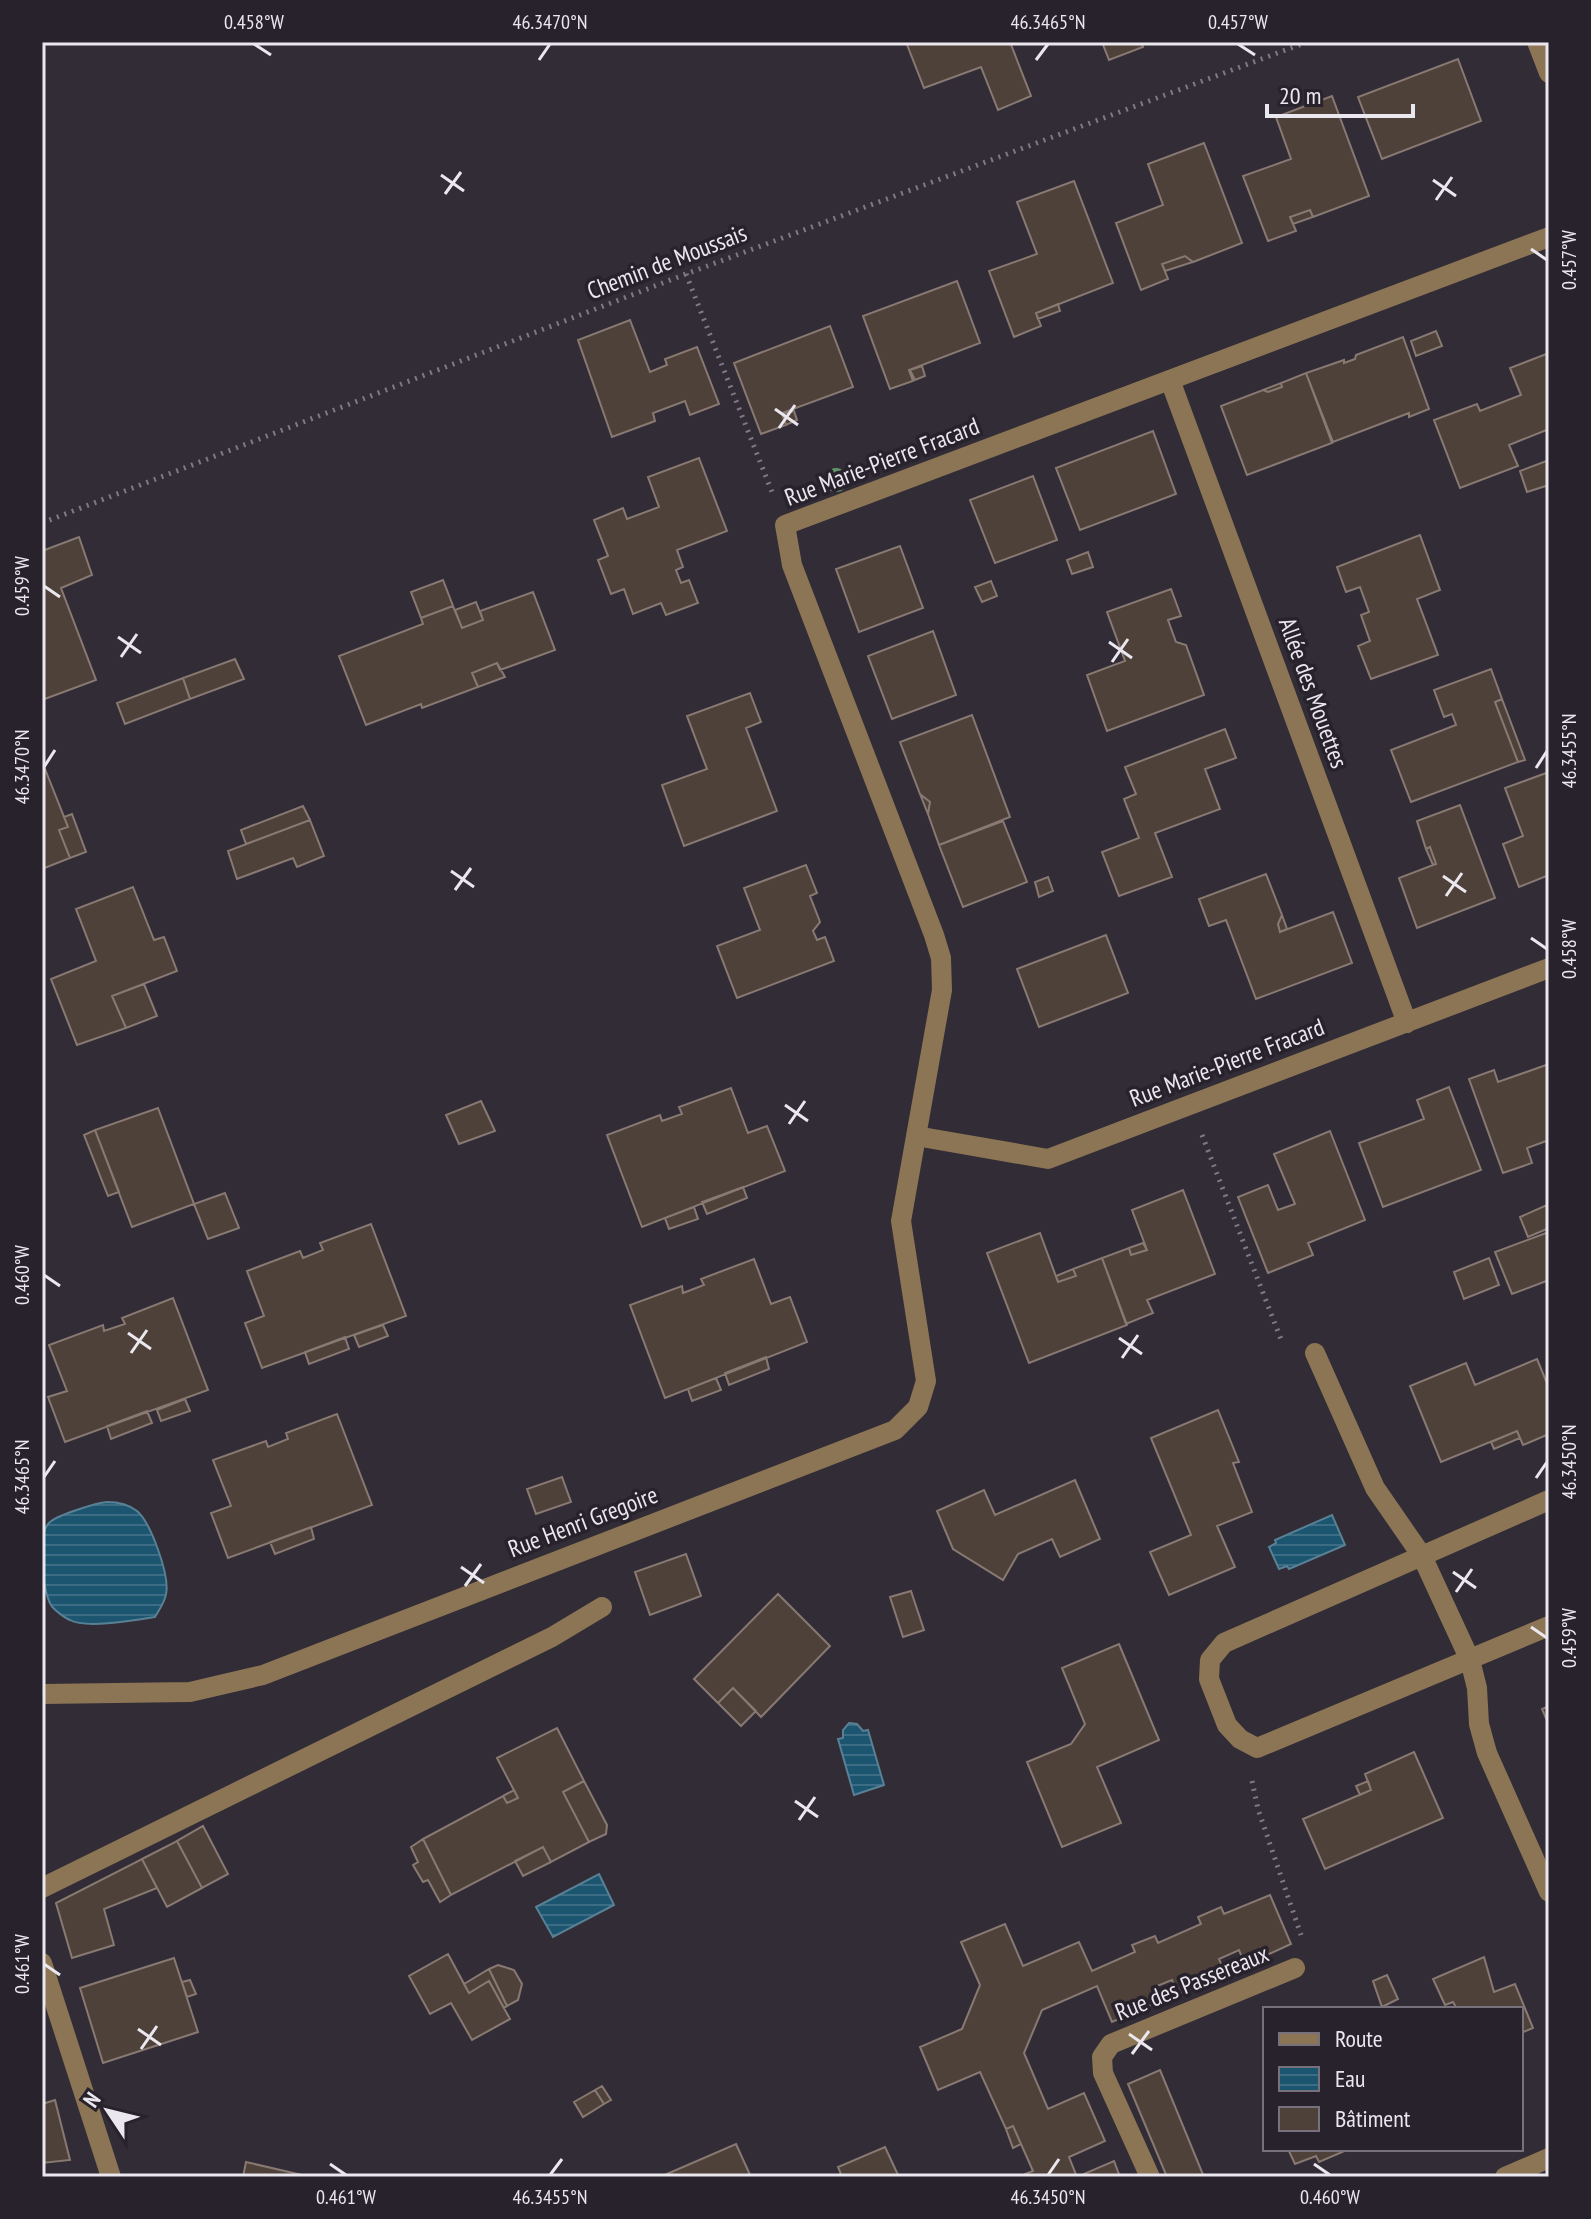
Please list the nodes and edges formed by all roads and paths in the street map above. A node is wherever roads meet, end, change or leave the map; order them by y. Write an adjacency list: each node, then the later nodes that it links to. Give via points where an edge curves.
1 (1307, 42): 5 (path, Chemin de Moussais)
2 (1537, 42): 3 (street)
3 (1549, 73)
4 (1549, 237): 6 (street, Rue Marie-Pierre Fracard)
5 (686, 274): 7 (path, Chemin de Moussais); 8 (path)
6 (1170, 380): 8 (street, Rue Marie-Pierre Fracard); 10 (street, Allée des Mouettes)
7 (42, 523)
8 (785, 525): 12 (street, Rue Marie-Pierre Fracard, via 792,565 941,958 942,990)
9 (1549, 968): 10 (street, Rue Marie-Pierre Fracard)
10 (1407, 1023): 11 (street, Rue Marie-Pierre Fracard)
11 (1191, 1104): 12 (street, Rue Marie-Pierre Fracard, via 1048,1159); 13 (path, via 1290,1363)
12 (916, 1136): 14 (street, Rue Marie-Pierre Fracard, via 901,1221)
13 (1315, 1353): 16 (street, via 1375,1488)
14 (926, 1381): 20 (street, Rue Henri Gregoire, via 918,1407 895,1430 263,1675 190,1692)
15 (1549, 1500): 16 (street)
16 (1422, 1556): 19 (street); 21 (street, via 1224,1643 1210,1660 1209,1679 1227,1725)
17 (602, 1607): 22 (street, via 552,1637)
18 (1549, 1626): 19 (street)
19 (1470, 1660): 21 (street); 23 (street, via 1487,1753)
20 (42, 1694)
21 (1257, 1748): 25 (path, via 1251,1779 1258,1809 1305,1948)
22 (42, 1888)
23 (1549, 1892)
24 (42, 1963): 27 (street)
25 (1295, 1968): 28 (street, Rue des Passereaux, via 1111,2044 1102,2057 1103,2073)
26 (1549, 2158): 29 (street)
27 (111, 2177)
28 (1150, 2177)
29 (1505, 2177)

